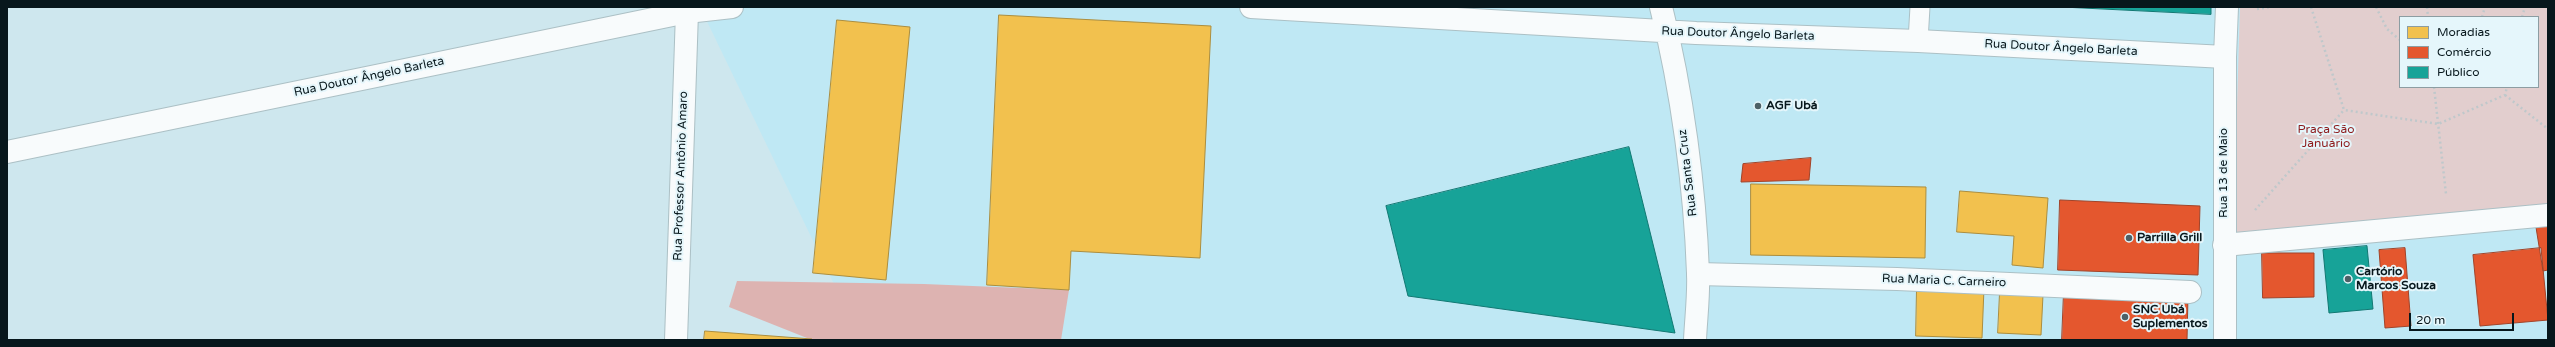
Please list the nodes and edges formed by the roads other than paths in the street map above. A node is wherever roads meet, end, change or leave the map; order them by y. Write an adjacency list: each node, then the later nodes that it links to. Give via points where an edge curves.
1 (732, 7): 6 (street, Rua Doutor Ângelo Barleta)
2 (1251, 7): 7 (street, Rua Doutor Ângelo Barleta)
3 (1661, 7): 7 (street, Rua Santa Cruz)
4 (1920, 7): 8 (lane)
5 (2227, 7): 9 (street, Rua 13 de Maio)
6 (686, 12): 10 (street, Rua Doutor Ângelo Barleta); 15 (street, Rua Professor Antônio Amaro)
7 (1667, 32): 8 (street, Rua Doutor Ângelo Barleta); 13 (street, Rua Santa Cruz, via 1691,176)
8 (1918, 41): 9 (street, Rua Doutor Ângelo Barleta)
9 (2225, 57): 12 (street, Rua 13 de Maio)
10 (7, 152)
11 (2548, 215): 12 (street)
12 (2224, 245): 17 (street, Rua 13 de Maio)
13 (1698, 274): 14 (street, Rua Maria C. Carneiro, via 1897,278); 16 (street, Rua Santa Cruz)
14 (2190, 292)
15 (676, 340)
16 (1695, 340)
17 (2225, 340)

